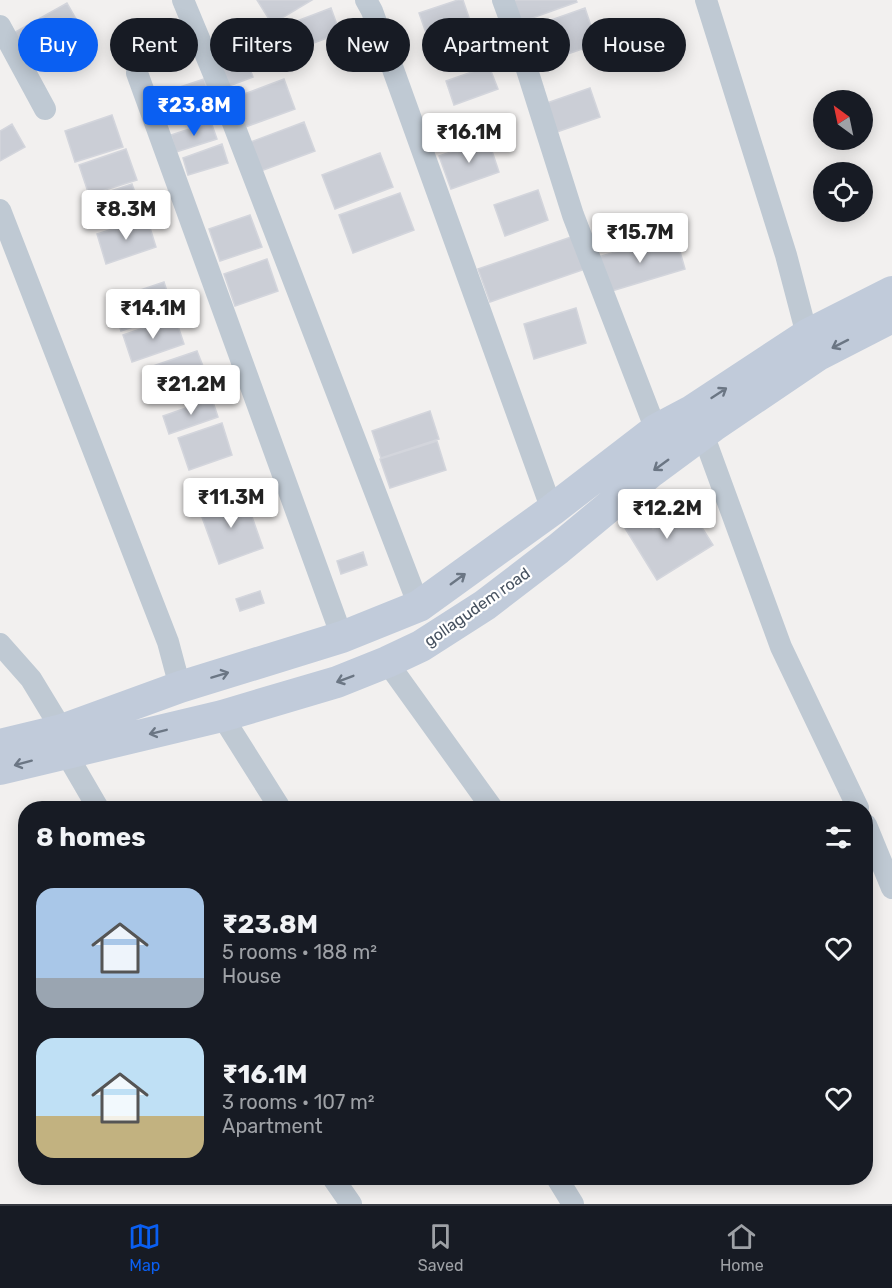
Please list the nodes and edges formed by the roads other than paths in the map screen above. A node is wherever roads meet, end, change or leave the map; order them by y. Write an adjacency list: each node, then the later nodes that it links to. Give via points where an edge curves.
1 (183, 0): 15 (street)
2 (366, 0): 14 (street)
3 (503, 0): 13 (street, via 573,215)
4 (706, 0): 11 (street)
5 (0, 26): 7 (street)
6 (137, 73): 16 (street)
7 (45, 109)
8 (0, 210): 19 (street, via 168,642)
9 (892, 292): 11 (street, gollagudem road)
10 (892, 317): 12 (street, gollagudem road, one-way to 12)
11 (807, 335): 12 (street, gollagudem road, one-way to 11)
12 (697, 423): 13 (street, gollagudem road); 18 (street, gollagudem road, one-way to 18, via 652,471 558,549 485,605 421,646); 27 (street, via 781,647)
13 (656, 430): 14 (street, gollagudem road)
14 (552, 510): 15 (street, gollagudem road, one-way to 14)
15 (419, 606): 16 (street, gollagudem road)
16 (342, 637): 19 (street, gollagudem road, one-way to 16)
17 (0, 644): 21 (street, via 31,679)
18 (387, 662): 20 (street, gollagudem road, one-way to 20, via 337,682); 26 (street)
19 (180, 687): 21 (street, gollagudem road)
20 (222, 716): 21 (street, gollagudem road, one-way to 21); 25 (street)
21 (64, 742): 22 (street, gollagudem road); 23 (street, gollagudem road, one-way to 23); 24 (street)
22 (0, 745)
23 (0, 769)
24 (94, 801)
25 (276, 801)
26 (487, 801)
27 (855, 801)
28 (879, 854): 29 (street)
29 (892, 888)
30 (338, 1185): 32 (street)
31 (561, 1185): 33 (street)
32 (351, 1204)
33 (573, 1204)

